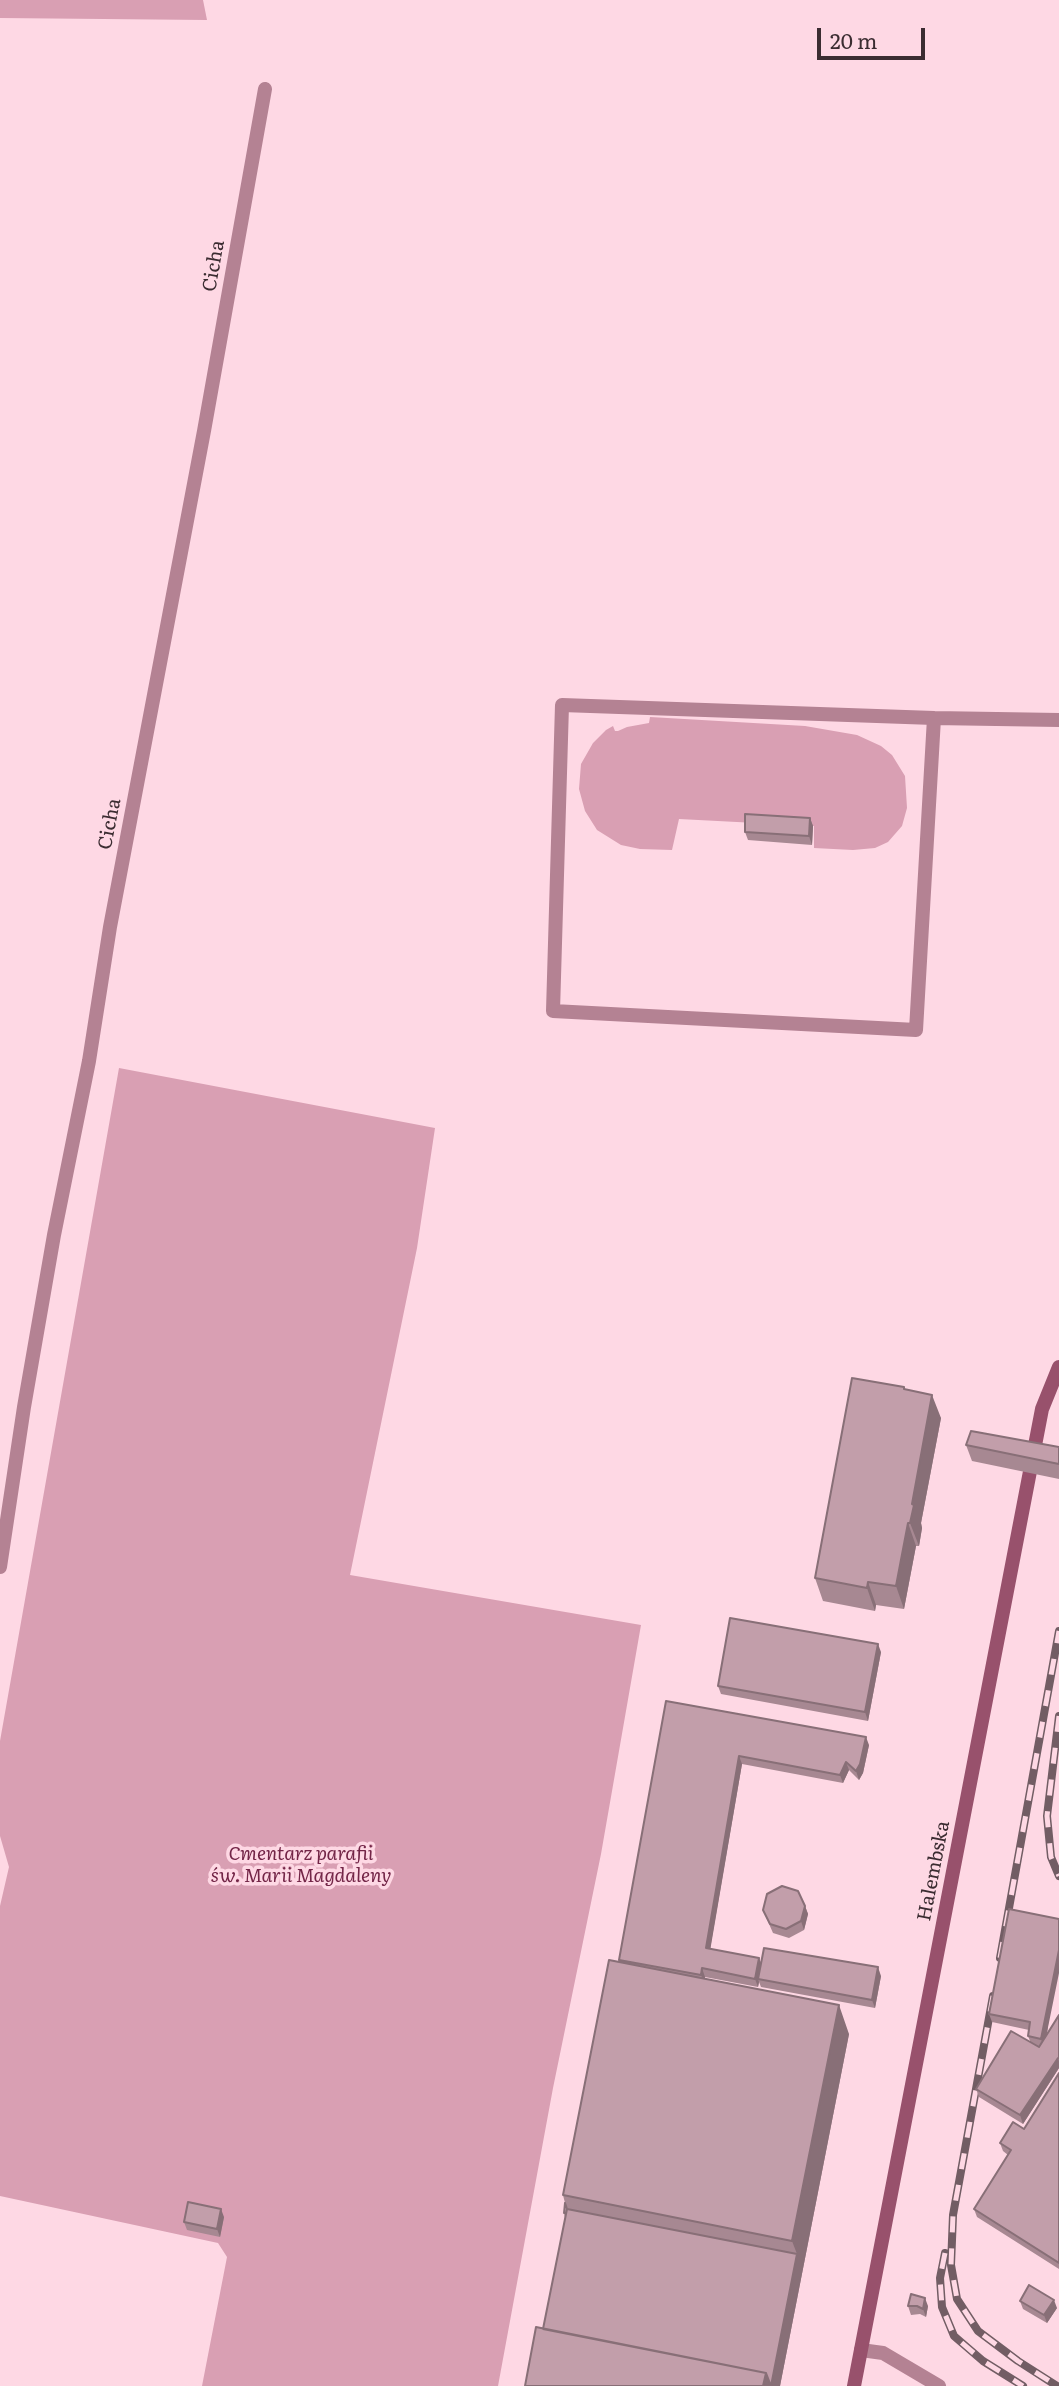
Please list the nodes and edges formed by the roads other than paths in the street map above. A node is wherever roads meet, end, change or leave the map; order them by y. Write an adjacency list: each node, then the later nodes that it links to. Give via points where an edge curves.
1 (265, 89): 5 (street, Cicha, via 54,1235)
2 (934, 718): 2 (street, via 916,1030 553,1011 562,705); 3 (street)
3 (1059, 720)
4 (1059, 1367): 6 (street, Halembska, via 1042,1409)
5 (0, 1567)
6 (861, 2350): 7 (street, Halembska); 8 (street, via 883,2353)
7 (855, 2386)
8 (939, 2386)

